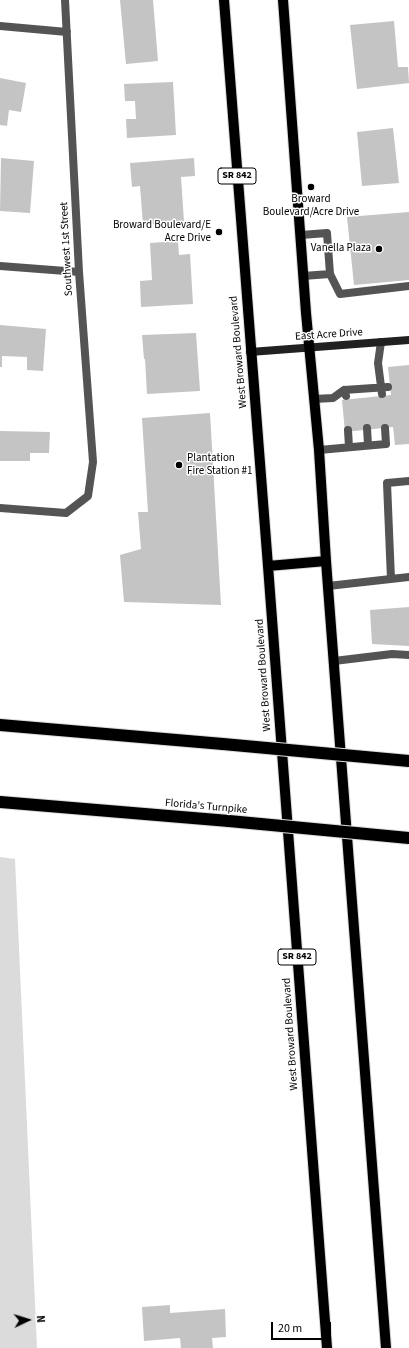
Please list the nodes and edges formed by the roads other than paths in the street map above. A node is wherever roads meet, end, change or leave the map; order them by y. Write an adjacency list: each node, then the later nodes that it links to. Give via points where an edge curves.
1 (65, 0): 5 (street, Southwest 1st Street)
2 (224, 0): 15 (main road, West Broward Boulevard / SR 842)
3 (283, 0): 6 (main road)
4 (0, 26): 5 (street)
5 (67, 32): 8 (street, Southwest 1st Street)
6 (301, 235): 9 (street, via 327,233); 10 (main road)
7 (0, 266): 8 (street)
8 (79, 272): 24 (street, Southwest 1st Street, via 93,462 88,496 66,513)
9 (330, 274): 10 (street); 11 (street, via 340,294)
10 (303, 276): 14 (main road)
11 (409, 286)
12 (409, 340): 13 (street, East Acre Drive)
13 (380, 342): 14 (street, East Acre Drive); 16 (street, via 378,363 383,389)
14 (310, 348): 15 (street, East Acre Drive); 16 (main road)
15 (250, 352): 26 (main road, West Broward Boulevard / SR 842)
16 (314, 399): 22 (main road)
17 (367, 428): 20 (street)
18 (384, 428): 20 (street, via 386,444)
19 (348, 430): 21 (street)
20 (368, 445): 21 (street)
21 (349, 447): 22 (street)
22 (319, 450): 25 (main road)
23 (409, 481): 28 (street, via 387,483)
24 (0, 508)
25 (326, 561): 26 (main road); 29 (main road)
26 (268, 566): 36 (main road, West Broward Boulevard / SR 842)
27 (409, 577): 28 (street)
28 (391, 579): 29 (street)
29 (328, 586): 31 (main road)
30 (409, 655): 31 (street, via 392,654)
31 (334, 661): 37 (main road)
32 (0, 725): 33 (highway, bridge)
33 (409, 761)
34 (0, 802): 35 (highway, Florida's Turnpike, bridge)
35 (409, 838)
36 (327, 1348)
37 (386, 1348)

